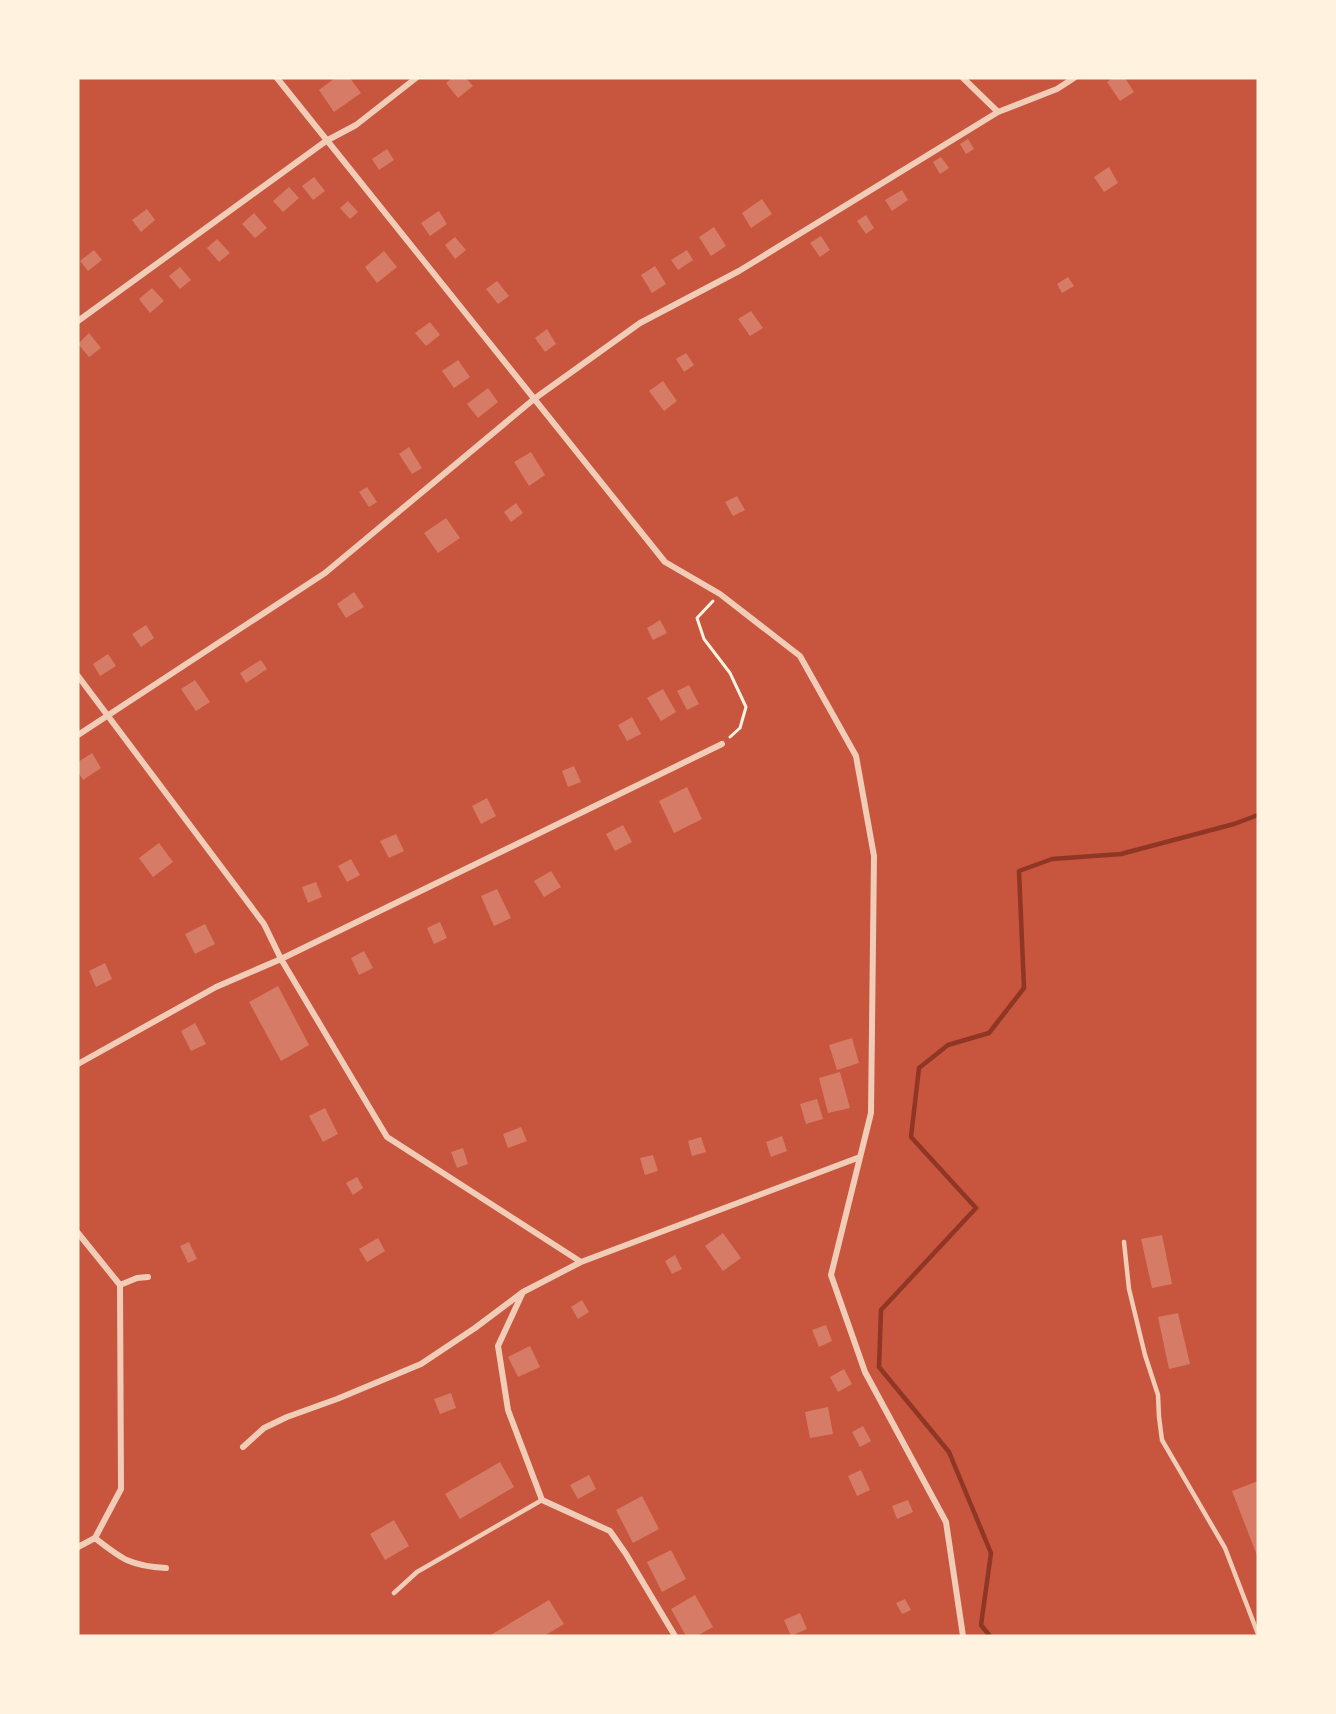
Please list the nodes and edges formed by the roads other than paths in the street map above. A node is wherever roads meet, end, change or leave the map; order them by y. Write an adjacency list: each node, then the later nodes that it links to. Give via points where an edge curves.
1 (277, 78): 6 (street)
2 (416, 78): 6 (street, via 356,125)
3 (963, 78): 5 (street)
4 (1074, 78): 5 (street, via 1057,89)
5 (998, 112): 8 (street, via 739,271 640,324)
6 (326, 141): 7 (street); 8 (street)
7 (78, 321)
8 (534, 399): 10 (street, via 324,573); 15 (street, via 665,562 720,594 800,656 855,756 874,856 871,1113)
9 (78, 676): 10 (street)
10 (108, 714): 11 (street); 13 (street, via 264,924)
11 (78, 735)
12 (722, 744): 13 (street)
13 (281, 958): 14 (street, via 216,987); 18 (street, via 387,1137)
14 (78, 1064)
15 (860, 1157): 18 (street); 30 (street, via 831,1275 866,1372 946,1522)
16 (78, 1233): 20 (street)
17 (1124, 1242): 28 (lane, via 1129,1289 1158,1395 1162,1440 1225,1548)
18 (581, 1262): 21 (street)
19 (148, 1277): 20 (street)
20 (120, 1285): 24 (street, via 121,1489)
21 (523, 1292): 22 (street, via 421,1364 287,1417 264,1428); 23 (street, via 498,1346 508,1410)
22 (243, 1447)
23 (542, 1500): 27 (lane, via 417,1572); 29 (street, via 610,1531)
24 (95, 1538): 25 (street); 26 (street, via 123,1560)
25 (78, 1547)
26 (166, 1568)
27 (394, 1593)
28 (1258, 1634)
29 (675, 1636)
30 (963, 1636)

